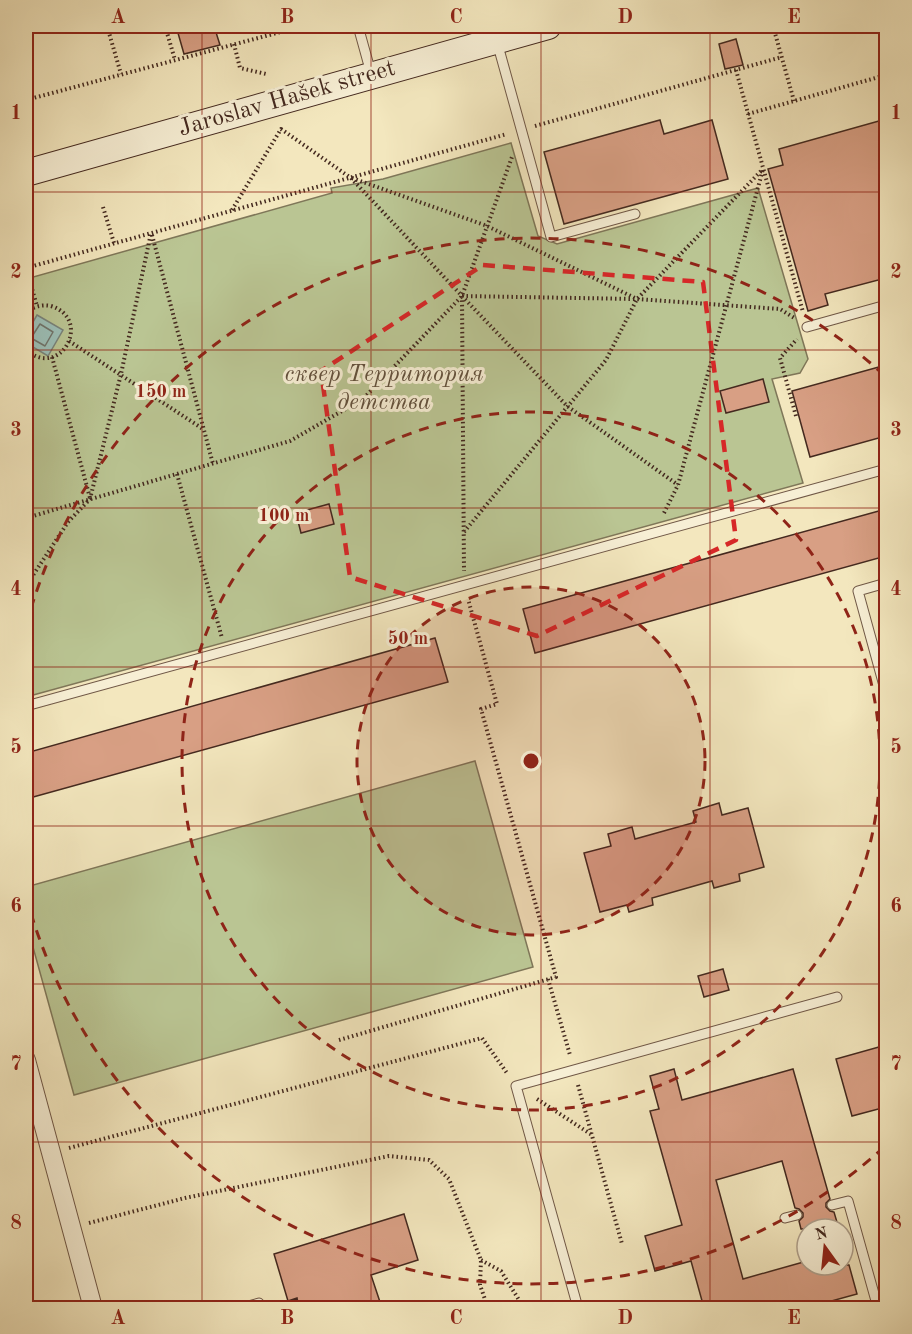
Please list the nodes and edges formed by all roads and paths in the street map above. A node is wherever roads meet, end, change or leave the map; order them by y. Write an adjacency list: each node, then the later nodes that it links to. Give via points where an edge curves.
1 (107, 26): 12 (path)
2 (165, 26): 10 (path)
3 (303, 26): 8 (path)
4 (358, 26): 14 (lane)
5 (548, 26): 7 (main road, Jaroslav Hašek street)
6 (773, 26): 9 (path)
7 (496, 40): 14 (main road, Jaroslav Hašek street); 19 (lane)
8 (234, 44): 10 (path); 13 (path, via 240,68)
9 (782, 57): 11 (path); 17 (path)
10 (175, 60): 12 (path)
11 (736, 70): 18 (path); 19 (path)
12 (121, 74): 16 (path)
13 (266, 74)
14 (372, 75): 21 (main road, Jaroslav Hašek street)
15 (886, 75): 17 (path)
16 (26, 100)
17 (794, 101): 18 (path)
18 (748, 114): 20 (path)
19 (521, 130): 22 (path); 25 (lane, via 551,237); 26 (path)
20 (763, 168): 31 (path); 32 (path); 36 (path)
21 (26, 173)
22 (351, 178): 24 (path); 24 (path, via 281,129); 26 (path); 30 (path)
23 (103, 207): 28 (path)
24 (232, 210): 27 (path)
25 (635, 214)
26 (487, 226): 30 (path); 31 (path)
27 (151, 233): 28 (path); 40 (path); 43 (path)
28 (114, 243): 29 (path)
29 (26, 268): 34 (path)
30 (462, 296): 31 (path); 41 (path); 44 (path, via 363,399 290,441); 50 (path)
31 (637, 299): 32 (path); 41 (path, via 606,360)
32 (727, 304): 36 (path, via 780,309); 47 (path)
33 (886, 305): 36 (lane)
34 (37, 306): 35 (path); 37 (path, via 47,305 65,315 70,324)
35 (26, 314)
36 (807, 327): 42 (path, via 780,358)
37 (69, 341): 39 (path, via 61,353); 40 (path)
38 (26, 350): 39 (path, via 42,359)
39 (52, 357): 48 (path)
40 (122, 374): 43 (path); 48 (path)
41 (567, 406): 47 (path); 50 (path)
42 (796, 416)
43 (203, 429): 44 (path)
44 (213, 464): 46 (path)
45 (886, 469): 51 (lane)
46 (177, 474): 48 (path); 55 (path)
47 (678, 485): 51 (path)
48 (90, 499): 49 (path); 54 (path, via 68,522)
49 (26, 518)
50 (464, 532): 53 (path)
51 (654, 533): 53 (lane)
52 (886, 583): 56 (lane, via 858,591)
53 (464, 584): 55 (lane); 58 (path, via 497,704 481,709 556,977)
54 (26, 586)
55 (225, 651): 57 (lane)
56 (886, 693)
57 (26, 706)
58 (548, 979): 60 (path); 62 (path)
59 (837, 997): 62 (lane)
60 (339, 1040)
61 (26, 1060): 65 (street)
62 (574, 1070): 63 (lane); 64 (path)
63 (516, 1086): 64 (path); 65 (path, via 482,1038); 77 (lane)
64 (591, 1135): 70 (path)
65 (51, 1153): 69 (street)
66 (832, 1205): 78 (lane, via 848,1201)
67 (797, 1215): 68 (lane)
68 (785, 1218)
69 (71, 1228): 71 (path, via 185,1198 389,1156 429,1160 449,1179); 73 (street)
70 (622, 1244)
71 (481, 1260): 75 (path, via 480,1285); 76 (path, via 501,1271)
72 (259, 1303): 74 (lane)
73 (93, 1308)
74 (241, 1308)
75 (488, 1308)
76 (524, 1308)
77 (578, 1308)
78 (878, 1308)

